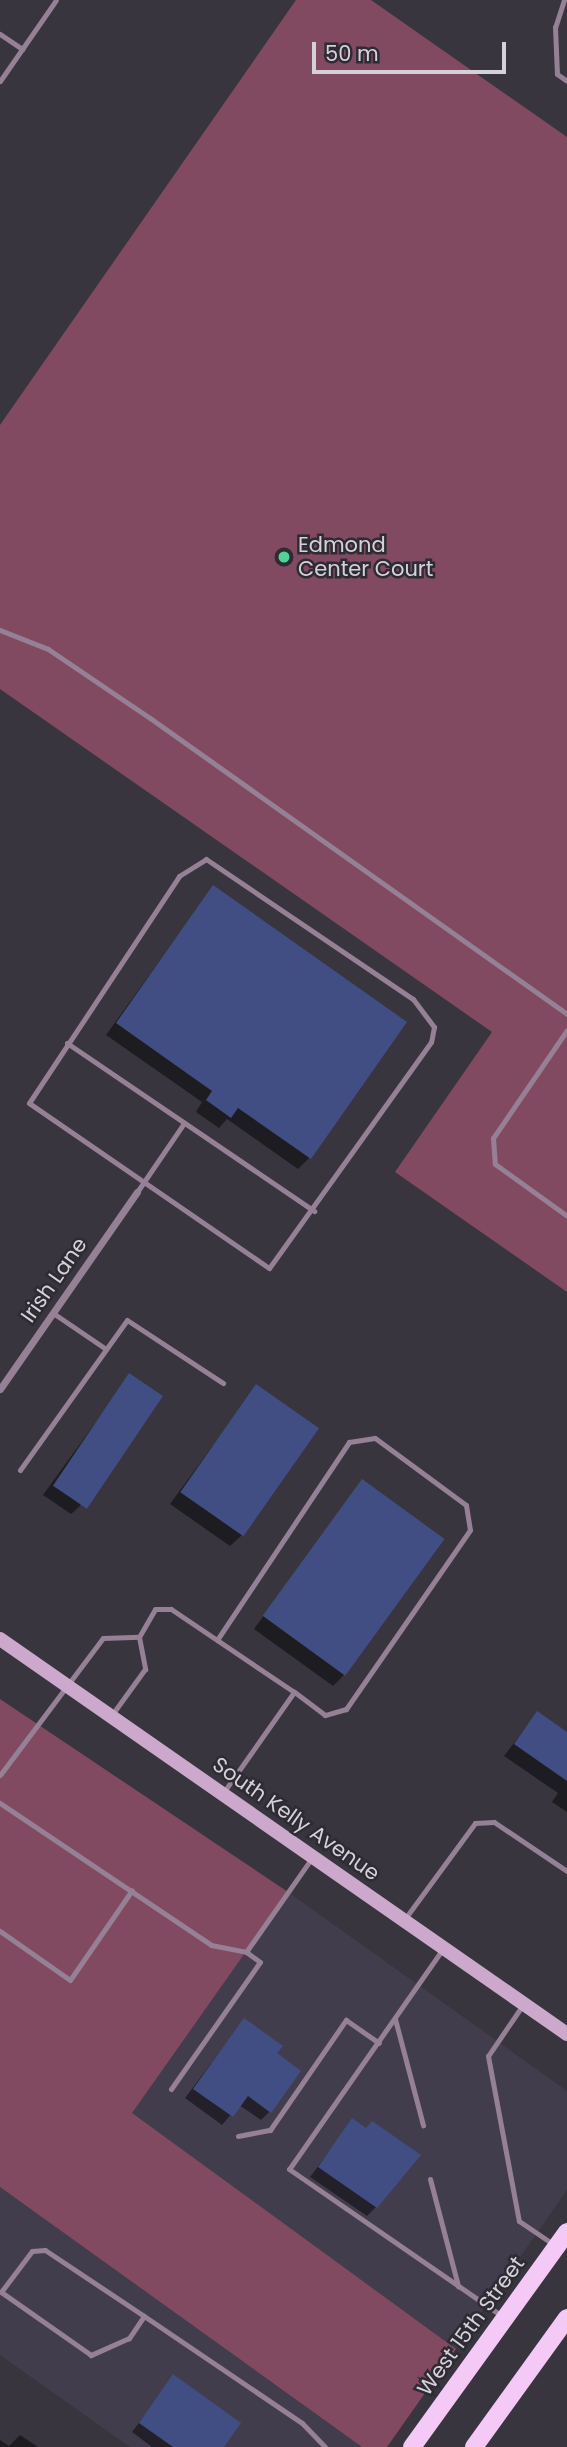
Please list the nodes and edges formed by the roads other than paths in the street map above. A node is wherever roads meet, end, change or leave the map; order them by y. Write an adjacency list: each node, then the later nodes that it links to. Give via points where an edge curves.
1 (56, 0): 4 (lane)
2 (564, 0): 6 (lane, via 555,27 557,74)
3 (0, 34): 4 (lane)
4 (22, 50): 5 (lane)
5 (0, 81)
6 (567, 81)
7 (0, 630): 8 (lane, via 48,649 116,695)
8 (567, 1014)
9 (567, 1030): 14 (lane, via 493,1138 495,1164)
10 (67, 1043): 11 (lane); 12 (lane, via 30,1103); 13 (lane, via 179,876 206,859 222,866 413,999 434,1027 431,1042)
11 (184, 1123): 12 (lane); 13 (lane)
12 (140, 1188): 13 (lane, via 269,1268); 15 (street, Irish Lane)
13 (314, 1211)
14 (567, 1216)
15 (53, 1313): 16 (lane); 18 (street, Irish Lane)
16 (106, 1349): 17 (lane, via 131,1319); 19 (lane)
17 (223, 1383)
18 (0, 1389)
19 (20, 1470)
20 (139, 1637): 22 (lane, via 155,1609 171,1609); 23 (lane, via 103,1637); 25 (lane, via 145,1669)
21 (0, 1639): 23 (main road, South Kelly Avenue)
22 (217, 1640): 24 (lane); 24 (lane, via 349,1442 375,1438 466,1506 470,1530 346,1709 325,1715)
23 (65, 1684): 25 (main road, South Kelly Avenue); 26 (lane)
24 (294, 1692): 27 (lane)
25 (111, 1716): 27 (main road, South Kelly Avenue)
26 (0, 1775)
27 (223, 1793): 29 (main road, South Kelly Avenue)
28 (0, 1803): 31 (lane)
29 (313, 1856): 32 (main road, South Kelly Avenue); 35 (lane)
30 (567, 1871): 32 (lane, via 494,1822 475,1823)
31 (132, 1890): 33 (lane, via 70,1980); 35 (lane, via 211,1945)
32 (404, 1920): 34 (main road, South Kelly Avenue)
33 (0, 1931)
34 (444, 1948): 36 (main road, South Kelly Avenue); 37 (lane)
35 (246, 1952): 40 (lane, via 260,1962)
36 (523, 2003): 38 (main road, South Kelly Avenue); 44 (lane, via 488,2056 519,2221)
37 (395, 2019): 39 (lane); 41 (lane)
38 (567, 2034)
39 (379, 2043): 42 (lane, via 346,2020 270,2130); 45 (lane, via 289,2169)
40 (171, 2089)
41 (423, 2125)
42 (238, 2136)
43 (430, 2179): 45 (lane)
44 (562, 2239): 48 (main road, West 15th Street)
45 (458, 2287): 48 (lane)
46 (144, 2316): 46 (lane, via 46,2250 32,2251 1,2292 92,2355 129,2338); 49 (lane, via 302,2423)
47 (567, 2318): 51 (main road)
48 (505, 2319): 50 (main road, West 15th Street)
49 (325, 2447)
50 (412, 2447)
51 (474, 2447)

